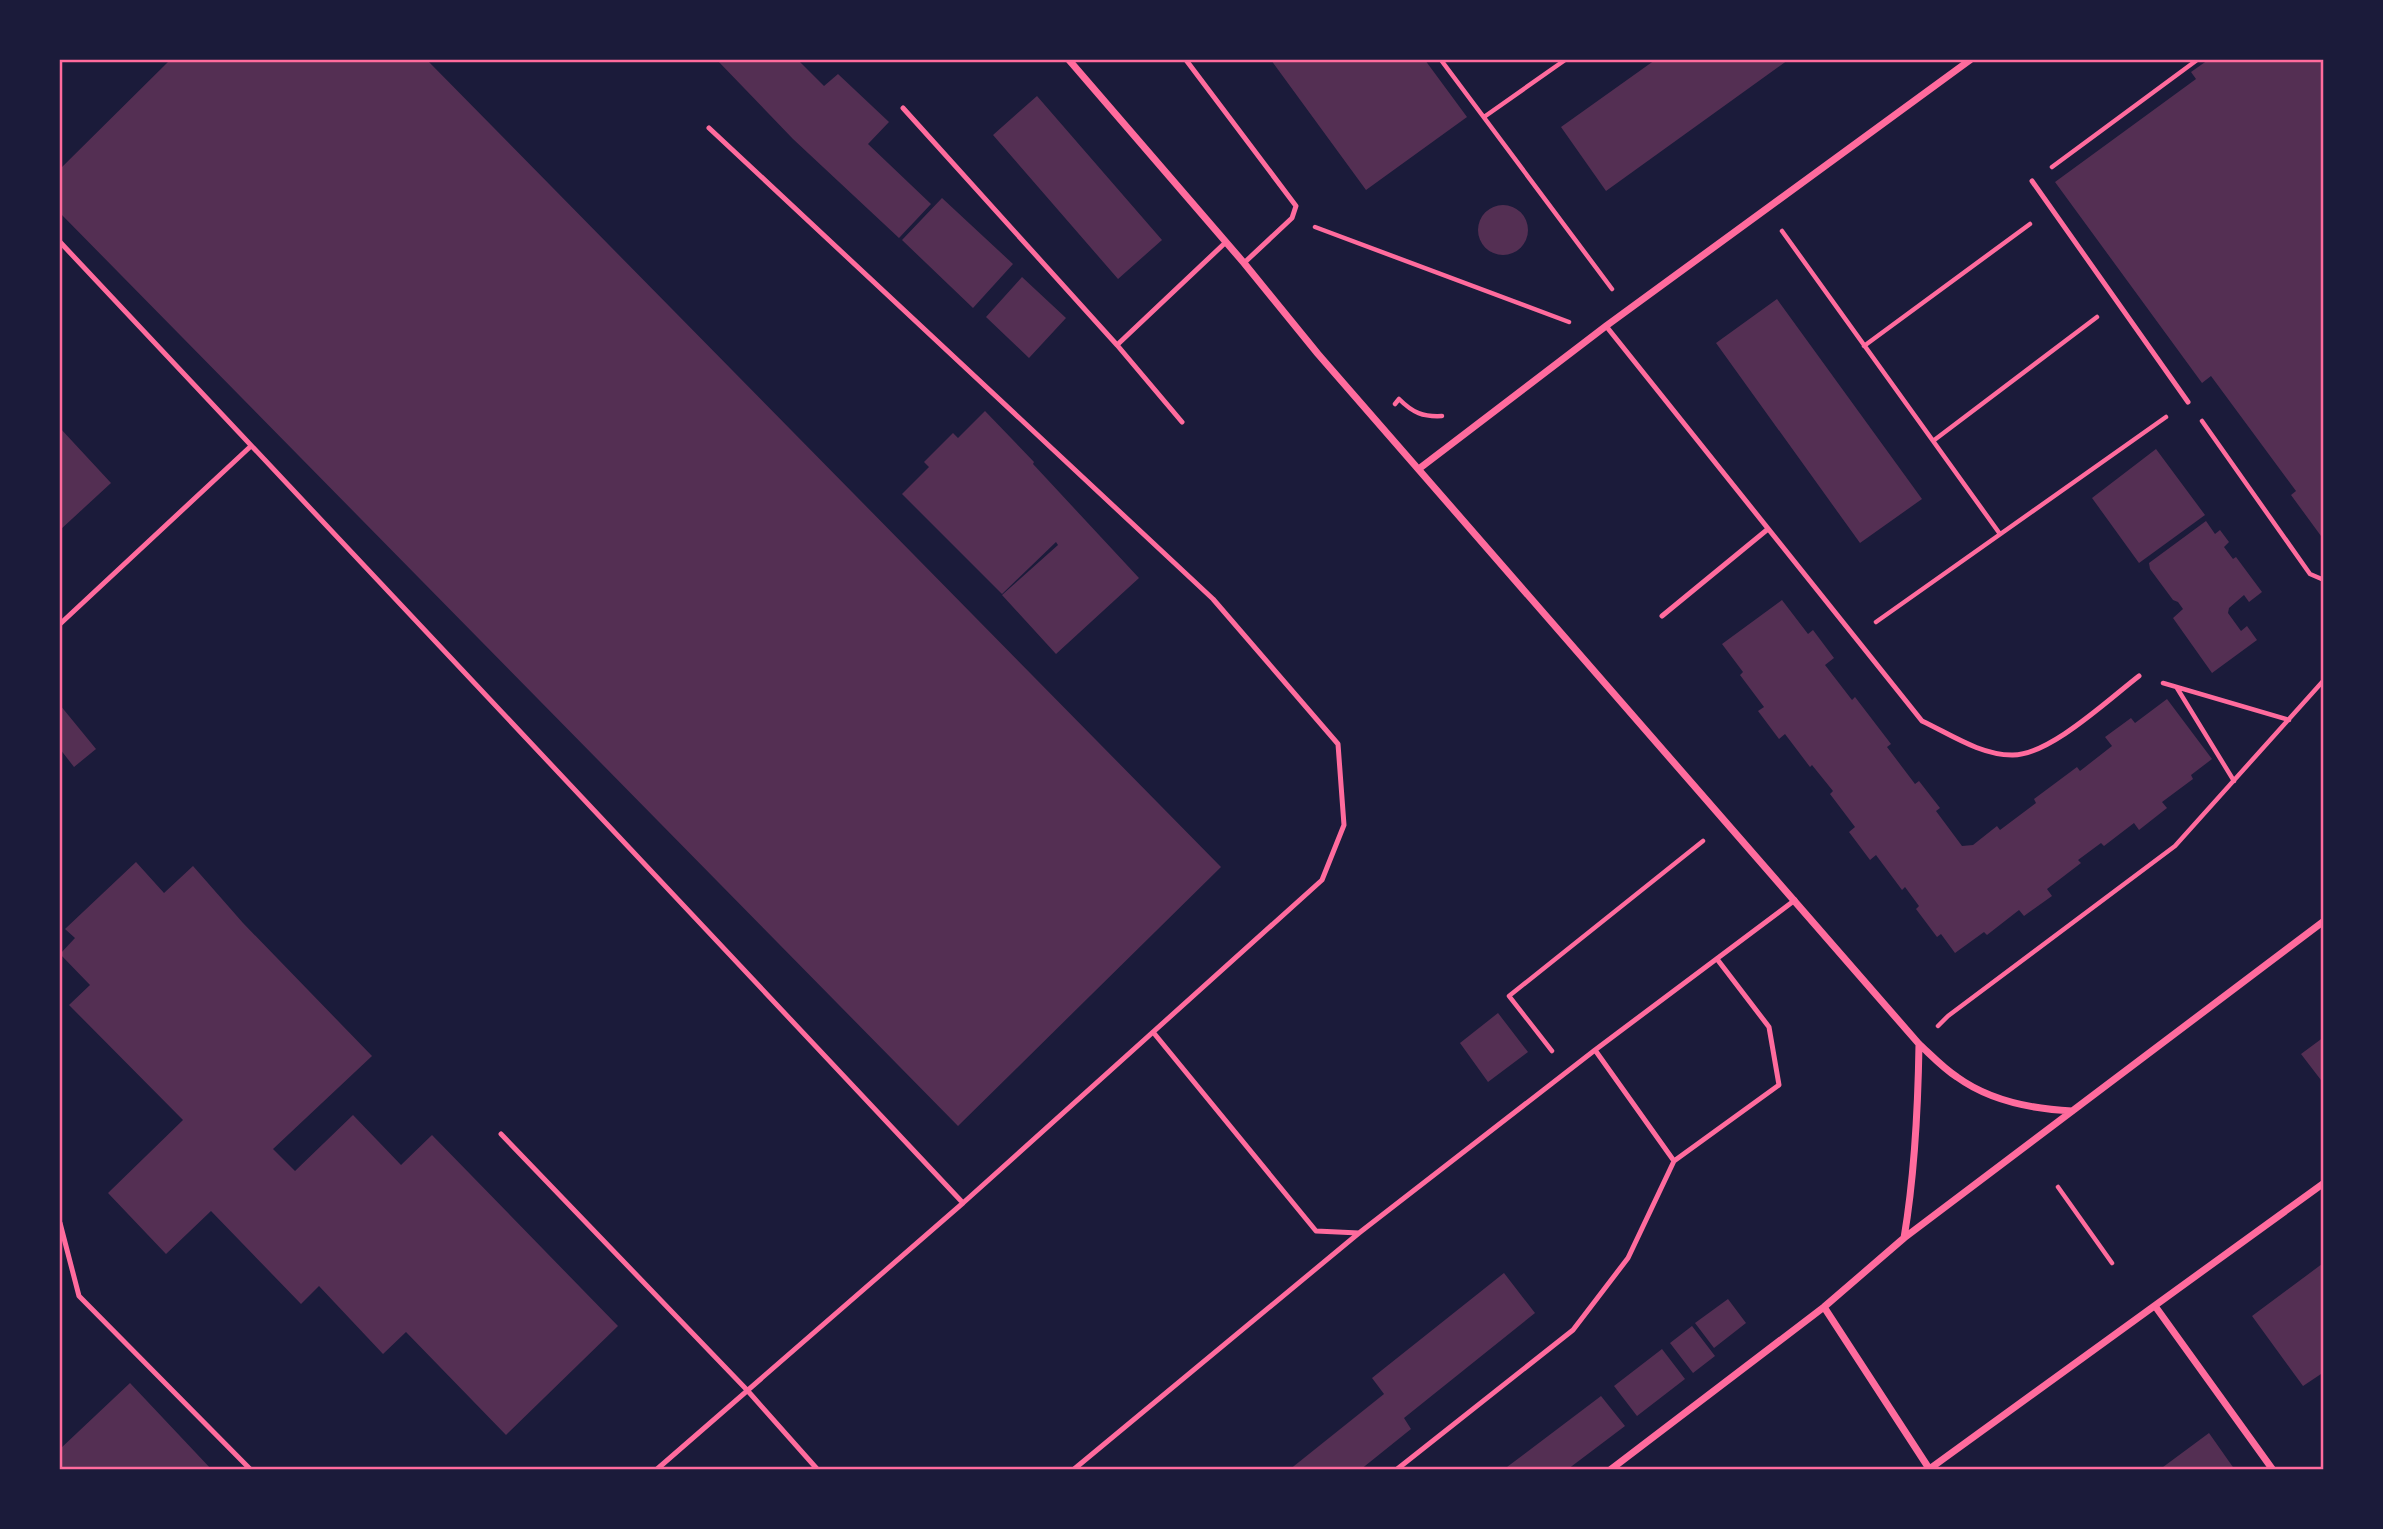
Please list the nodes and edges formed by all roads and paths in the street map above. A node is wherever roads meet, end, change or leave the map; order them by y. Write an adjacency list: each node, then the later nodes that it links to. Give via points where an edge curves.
1 (1069, 60): 15 (street)
2 (1186, 60): 13 (lane, via 1297,206)
3 (1441, 60): 8 (path)
4 (1565, 60): 8 (path)
5 (1970, 60): 11 (street)
6 (2197, 60): 10 (path)
7 (903, 108): 21 (lane)
8 (1484, 117): 18 (path)
9 (709, 128): 46 (lane, via 1213,599 1338,744 1344,825 1322,880)
10 (2032, 181): 12 (lane)
11 (1766, 209): 18 (street); 22 (path)
12 (2051, 209): 17 (lane); 22 (path)
13 (1292, 218): 16 (lane); 20 (path, via 1570,322)
14 (60, 242): 28 (lane)
15 (1226, 242): 16 (street); 21 (lane)
16 (1244, 262): 25 (street)
17 (2117, 302): 23 (lane); 27 (path)
18 (1628, 310): 19 (street)
19 (1606, 326): 29 (street); 30 (lane)
20 (1561, 330)
21 (1117, 345): 26 (lane)
22 (1864, 346): 27 (path)
23 (2188, 402): 31 (path); 32 (path, via 2309,574)
24 (1446, 415): 25 (path, via 1425,417 1399,399)
25 (1378, 421): 29 (street)
26 (1182, 422)
27 (1933, 441): 31 (path)
28 (251, 446): 34 (lane); 55 (lane)
29 (1420, 468): 42 (street)
30 (1768, 529): 33 (lane); 35 (lane)
31 (2000, 534): 35 (path)
32 (2323, 580)
33 (1662, 616)
34 (60, 624)
35 (1855, 637): 36 (lane, via 1922,721 1979,749 2014,755 2051,744)
36 (2139, 676): 38 (path)
37 (2323, 680): 39 (path)
38 (2176, 687): 39 (path); 40 (path)
39 (2289, 720): 40 (path)
40 (2234, 781): 45 (path, via 2175,846)
41 (1703, 841): 49 (path, via 1509,996)
42 (1795, 900): 44 (lane); 47 (street)
43 (2323, 921): 50 (street)
44 (1717, 959): 48 (lane); 52 (lane, via 1769,1027 1779,1085)
45 (1948, 1016)
46 (1153, 1032): 55 (lane); 57 (lane, via 1316,1231)
47 (1919, 1044): 50 (street, via 1957,1078 2004,1101); 58 (street, via 1917,1139)
48 (1595, 1050): 49 (lane); 52 (lane)
49 (1567, 1071): 57 (lane)
50 (2071, 1111): 58 (street)
51 (501, 1134): 62 (lane)
52 (1674, 1161): 67 (lane, via 1628,1258 1573,1330)
53 (2323, 1184): 60 (street)
54 (2058, 1187): 59 (path)
55 (963, 1203): 62 (lane)
56 (60, 1223): 63 (lane, via 79,1296)
57 (1359, 1233): 66 (lane)
58 (1904, 1238): 61 (street)
59 (2112, 1263)
60 (2155, 1306): 69 (street); 70 (street)
61 (1824, 1307): 68 (street); 69 (street)
62 (747, 1391): 64 (lane); 65 (lane)
63 (251, 1469)
64 (656, 1469)
65 (818, 1469)
66 (1073, 1469)
67 (1396, 1469)
68 (1610, 1469)
69 (1929, 1469)
70 (2273, 1469)

